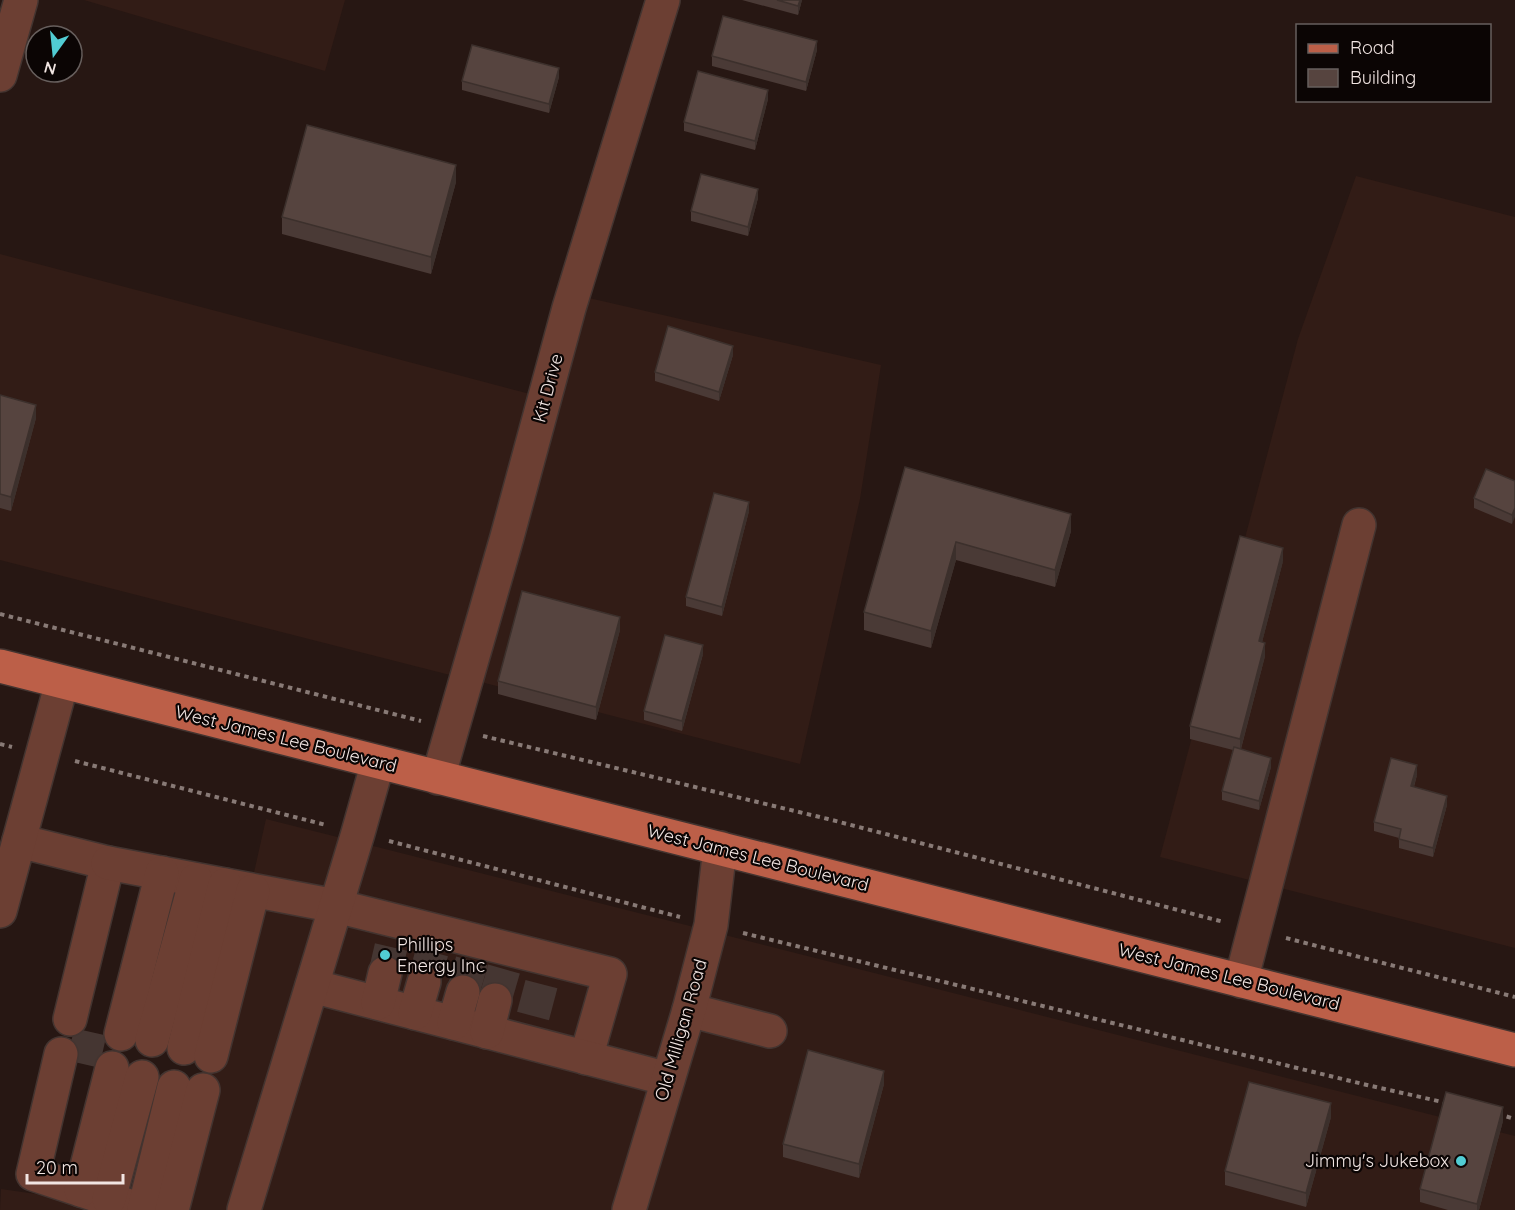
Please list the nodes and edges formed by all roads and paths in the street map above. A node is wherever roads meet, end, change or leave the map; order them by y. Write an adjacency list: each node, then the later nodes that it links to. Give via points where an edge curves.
1 (21, 0): 3 (street)
2 (663, 0): 8 (street, Kit Drive, via 569,308)
3 (0, 75)
4 (1359, 525): 21 (street)
5 (0, 614): 8 (path)
6 (0, 666): 7 (main road, West James Lee Boulevard)
7 (62, 682): 10 (street); 11 (main road, West James Lee Boulevard)
8 (451, 729): 12 (street, Kit Drive); 21 (path, via 828,819)
9 (0, 744): 10 (path)
10 (42, 755): 13 (path); 14 (street)
11 (378, 762): 12 (main road, West James Lee Boulevard); 13 (street)
12 (438, 778): 15 (main road, West James Lee Boulevard)
13 (358, 833): 18 (street); 20 (path)
14 (19, 841): 16 (street); 19 (street)
15 (720, 848): 20 (street, Old Milligan Road); 24 (main road, West James Lee Boulevard)
16 (133, 868): 16 (street, via 94,1028); 17 (street)
17 (225, 885): 18 (street); 32 (street); 34 (street)
18 (336, 906): 23 (street); 25 (street)
19 (0, 911)
20 (711, 925): 28 (street, Old Milligan Road); 37 (path)
21 (1254, 930): 24 (street); 26 (path)
22 (431, 955): 23 (street); 29 (street); 35 (street, via 475,951 545,970 610,974)
23 (388, 961): 25 (street); 29 (street)
24 (1241, 981): 33 (main road, West James Lee Boulevard)
25 (312, 986): 43 (street)
26 (1515, 997)
27 (495, 1000): 31 (street)
28 (688, 1010): 30 (street); 36 (street, Old Milligan Road)
29 (416, 1013): 31 (street, via 458,1007)
30 (770, 1031)
31 (487, 1032): 35 (street, via 530,1029)
32 (152, 1040)
33 (1515, 1050)
34 (198, 1052)
35 (586, 1058): 36 (street)
36 (668, 1079): 44 (street, Old Milligan Road)
37 (1448, 1103)
38 (1494, 1113): 39 (path)
39 (1515, 1119)
40 (81, 1190): 40 (street, via 100,1066 33,1173); 41 (street)
41 (142, 1210): 42 (street, via 189,1088)
42 (172, 1210)
43 (244, 1210)
44 (629, 1210)

